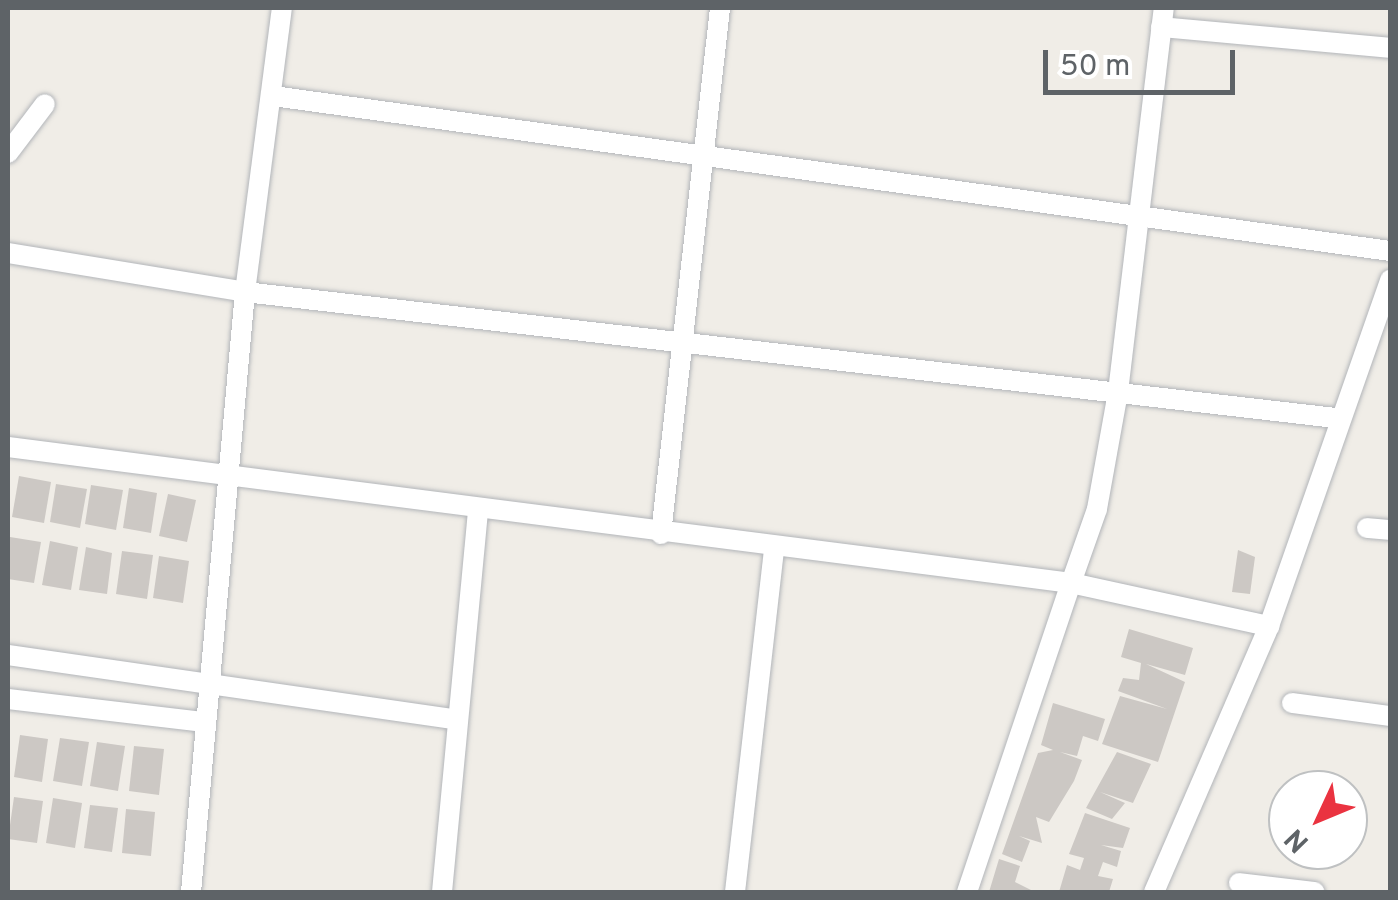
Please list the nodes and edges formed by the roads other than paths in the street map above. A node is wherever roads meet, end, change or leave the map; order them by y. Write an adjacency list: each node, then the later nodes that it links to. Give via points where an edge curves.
1 (282, 8): 5 (street)
2 (720, 8): 8 (street)
3 (1163, 17): 4 (street); 9 (street)
4 (1390, 48)
5 (272, 96): 8 (street); 13 (street)
6 (45, 104): 7 (street)
7 (8, 153)
8 (700, 158): 9 (street); 14 (street)
9 (1140, 210): 10 (street); 15 (street)
10 (1390, 251)
11 (8, 254): 13 (street)
12 (1390, 280): 16 (street)
13 (246, 292): 14 (street); 18 (street)
14 (685, 343): 15 (street); 22 (street)
15 (1118, 392): 16 (street); 24 (street, via 1097,510)
16 (1335, 418): 25 (street)
17 (8, 447): 18 (street)
18 (229, 481): 19 (street); 27 (street)
19 (478, 514): 22 (street); 31 (street)
20 (1368, 528): 21 (street)
21 (1390, 530)
22 (661, 534): 23 (street)
23 (774, 552): 24 (street); 36 (street)
24 (1071, 584): 25 (street); 37 (street)
25 (1269, 626): 38 (street)
26 (8, 655): 27 (street)
27 (206, 681): 31 (street); 32 (street)
28 (8, 699): 32 (street)
29 (1292, 703): 30 (street)
30 (1390, 716)
31 (453, 719): 35 (street)
32 (203, 722): 34 (street)
33 (1239, 883): 39 (street)
34 (191, 892)
35 (442, 892)
36 (735, 892)
37 (968, 892)
38 (1154, 892)
39 (1314, 892)

